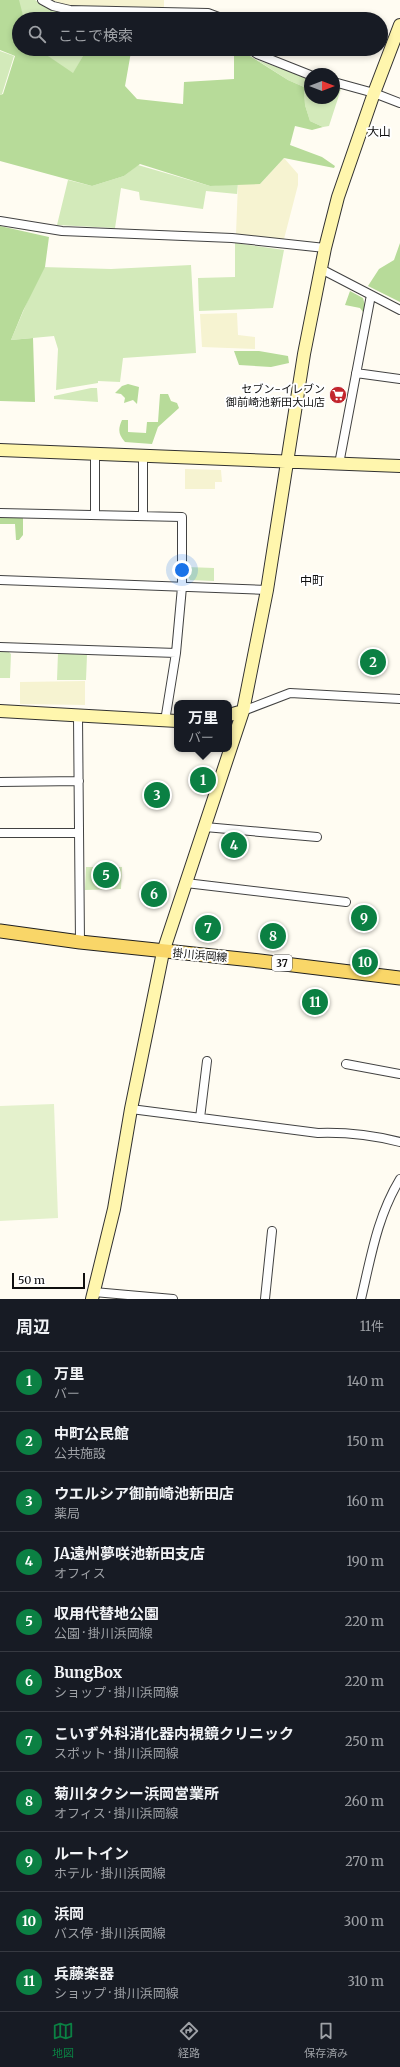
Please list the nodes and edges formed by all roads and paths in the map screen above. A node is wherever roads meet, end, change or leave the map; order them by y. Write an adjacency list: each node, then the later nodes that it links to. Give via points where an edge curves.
1 (42, 0): 2 (street, via 70,10)
2 (162, 12)
3 (400, 25): 6 (street)
4 (262, 56): 7 (street)
5 (388, 56): 9 (street)
6 (388, 56)
7 (304, 73)
8 (340, 84): 9 (street)
9 (374, 92): 10 (street); 12 (street, via 338,197)
10 (400, 103)
11 (0, 221): 12 (street, via 62,231 232,238)
12 (325, 248): 13 (street)
13 (321, 269): 14 (street); 21 (street)
14 (371, 295): 15 (street); 16 (street)
15 (400, 310)
16 (356, 373): 17 (street); 22 (street)
17 (400, 379)
18 (0, 450): 19 (street)
19 (95, 454): 20 (street); 25 (street)
20 (143, 456): 21 (street); 26 (street)
21 (287, 462): 22 (street); 29 (street)
22 (339, 464): 23 (street)
23 (400, 466)
24 (0, 513): 25 (street)
25 (95, 515): 26 (street)
26 (143, 516): 28 (street, via 182,517)
27 (0, 580): 28 (street)
28 (182, 587): 29 (street); 31 (street)
29 (267, 590): 34 (street)
30 (0, 647): 31 (street)
31 (176, 653): 37 (street)
32 (400, 699): 34 (street, via 290,693)
33 (0, 711): 36 (street)
34 (243, 711): 35 (street); 38 (street)
35 (232, 714)
36 (78, 717): 37 (street); 40 (street)
37 (171, 721)
38 (232, 744)
39 (229, 752): 42 (street)
40 (79, 781): 41 (street); 44 (street)
41 (0, 782)
42 (204, 827): 45 (street); 46 (street)
43 (0, 833): 44 (street)
44 (79, 833): 49 (street)
45 (317, 837)
46 (186, 883): 47 (street); 50 (street)
47 (346, 902)
48 (0, 931): 49 (main road, 掛川浜岡線 / 37)
49 (80, 942): 50 (main road, 掛川浜岡線 / 37)
50 (163, 952): 51 (main road, 掛川浜岡線 / 37); 55 (street)
51 (400, 978)
52 (207, 1061): 56 (street)
53 (346, 1064): 54 (street)
54 (400, 1074)
55 (131, 1109): 56 (street); 60 (street, via 114,1209)
56 (200, 1118): 57 (street, via 318,1133 373,1135)
57 (400, 1142)
58 (400, 1179): 63 (street, via 388,1199 376,1231)
59 (272, 1231): 62 (street)
60 (93, 1296): 61 (street)
61 (168, 1299)
62 (266, 1299)
63 (361, 1299)

